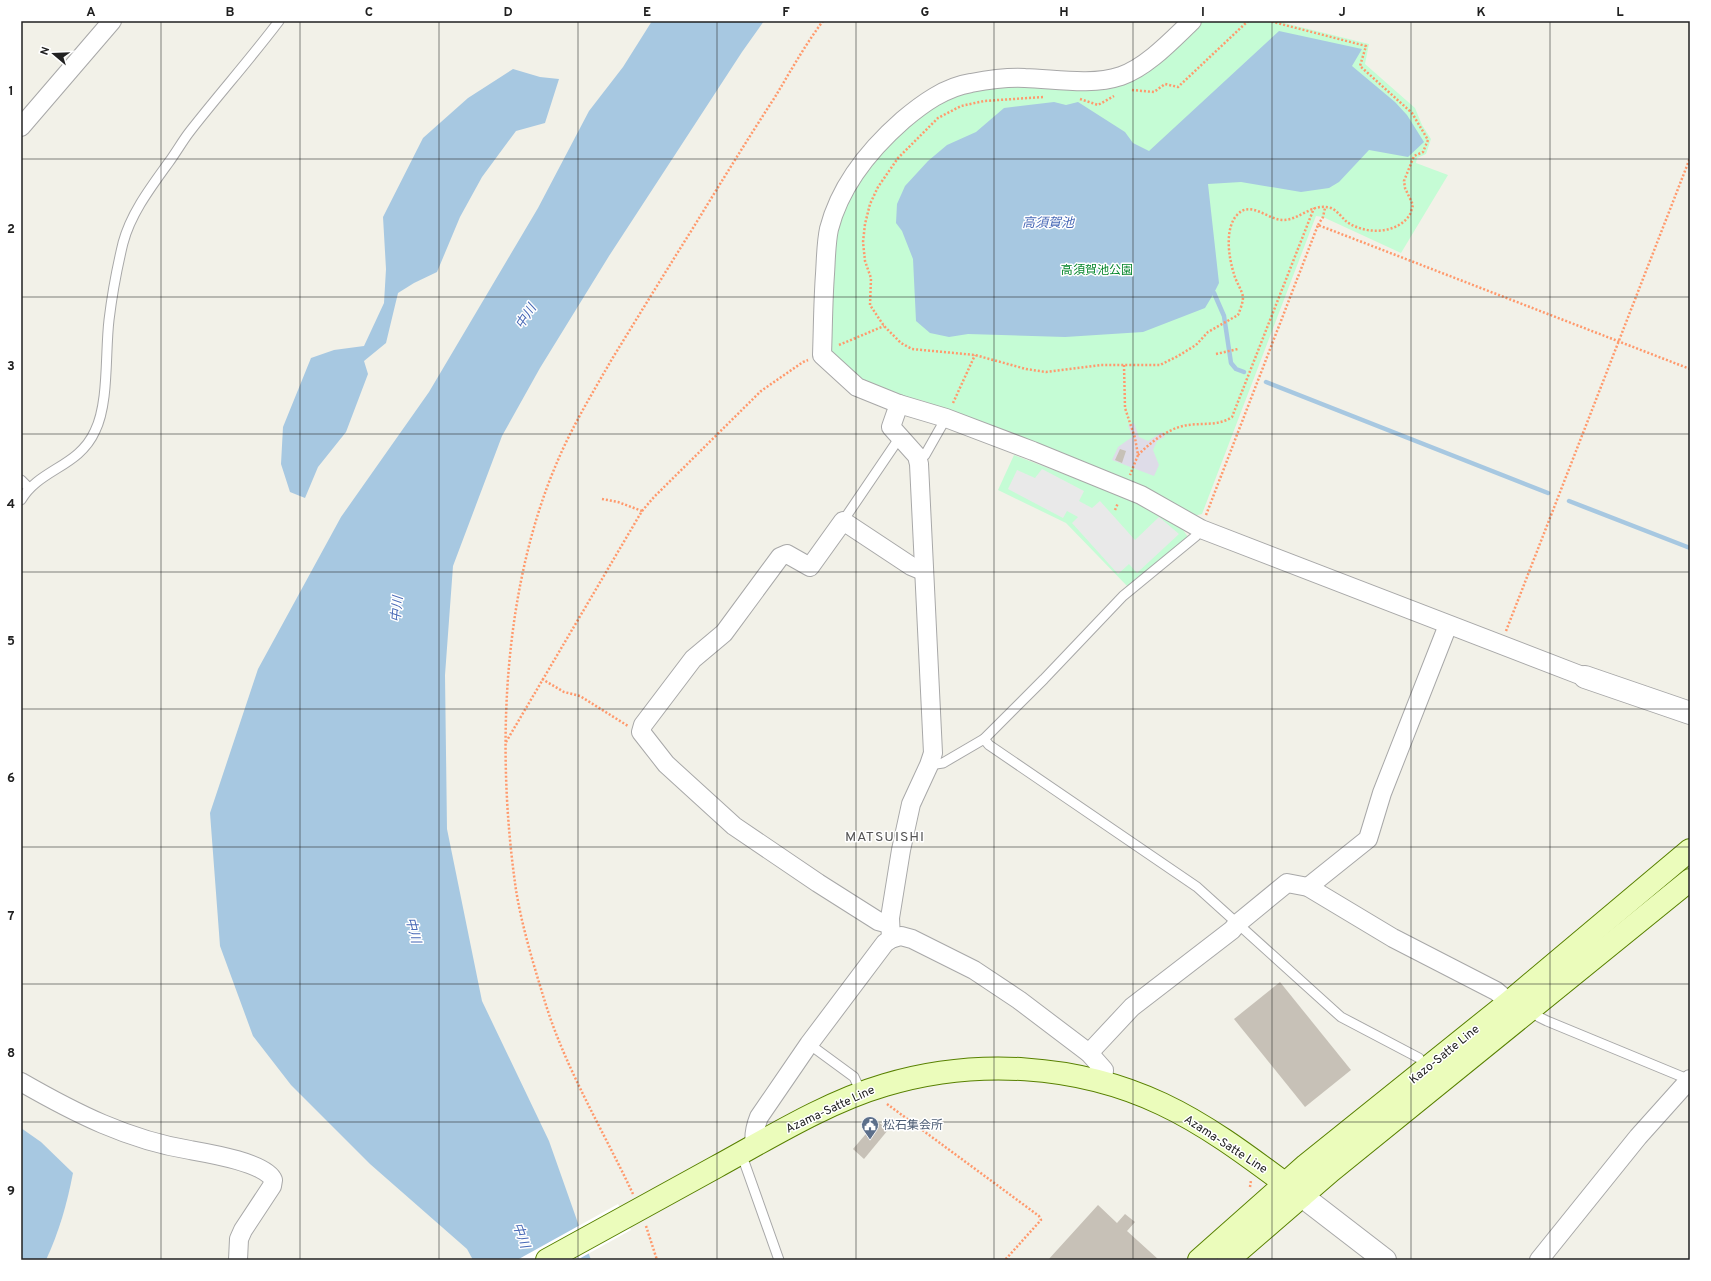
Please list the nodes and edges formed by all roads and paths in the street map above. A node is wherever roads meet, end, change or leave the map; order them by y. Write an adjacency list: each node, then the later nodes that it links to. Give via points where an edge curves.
1 (112, 21): 11 (street)
2 (279, 21): 31 (lane, via 191,130 138,209 127,231 120,256 109,320 100,418 95,431 87,446 73,459)
3 (823, 21): 45 (path, via 643,307 582,409 558,459 540,506 519,588 506,708)
4 (1192, 21): 19 (street, via 1167,46 1137,69 1121,76 1103,80 1022,78 970,83 934,96 885,135 849,184 835,211 829,230 826,246)
5 (1248, 21): 7 (path, via 1178,87 1165,84 1154,92)
6 (1269, 21): 14 (path, via 1366,46 1360,66 1412,113 1428,140 1423,152 1414,156 1404,181 1413,205 1409,216 1394,228 1363,229 1348,222 1331,208)
7 (1128, 91)
8 (1116, 94): 10 (path, via 1098,105)
9 (1047, 96): 16 (path, via 984,101 961,106 938,118 898,158 878,187 870,204 863,242 865,261 871,278 870,305)
10 (1078, 98)
11 (21, 128)
12 (1690, 158): 17 (path)
13 (1314, 208): 14 (path); 22 (path, via 1288,220 1280,220 1256,210 1242,211 1236,216 1228,246 1243,298 1235,318 1208,332 1196,344 1160,365); 27 (path, via 1232,416 1221,422 1183,426 1163,434)
14 (1325, 208): 15 (path)
15 (1318, 225): 17 (path); 36 (path)
16 (884, 326): 19 (path); 21 (path, via 901,343 912,349)
17 (1619, 342): 23 (path); 39 (path)
18 (1238, 348): 20 (path)
19 (829, 351): 24 (street, via 858,388); 34 (path, via 803,362 761,391)
20 (1216, 354)
21 (975, 355): 22 (path, via 1046,372 1101,365); 25 (path)
22 (1124, 365): 27 (path, via 1125,408)
23 (1690, 369)
24 (898, 404): 25 (street); 26 (street, via 891,427)
25 (946, 418): 28 (lane, via 925,455); 36 (street, via 1125,488)
26 (900, 437): 28 (street); 35 (lane)
27 (1138, 455): 30 (path)
28 (918, 459): 37 (street)
29 (21, 480): 31 (lane)
30 (1127, 481)
31 (29, 488): 33 (lane)
32 (602, 499): 34 (path)
33 (21, 500)
34 (642, 511): 41 (path)
35 (843, 521): 37 (street, via 911,566); 43 (street, via 810,567 786,554 780,557 724,633 694,660 643,725)
36 (1201, 529): 38 (street); 44 (lane, via 1196,536 1123,596)
37 (923, 571): 46 (street, via 933,753)
38 (1448, 625): 39 (street); 49 (street, via 1382,793 1368,839)
39 (1501, 646): 40 (street)
40 (1585, 677): 42 (street)
41 (542, 679): 43 (path, via 559,690 580,696 633,730); 45 (path)
42 (1690, 713)
43 (641, 732): 51 (street, via 666,764 734,826)
44 (984, 739): 46 (lane, via 943,763); 50 (lane, via 996,750 1197,887)
45 (506, 742): 66 (path, via 507,803 517,893 545,1003 577,1085 618,1162)
46 (929, 765): 51 (street, via 911,804 901,850)
47 (1690, 850): 52 (main road, Kazo-Satte Line)
48 (1690, 880): 53 (main road, Kazo-Satte Line)
49 (1308, 887): 50 (street, via 1287,883); 52 (street, via 1393,938 1496,991)
50 (1237, 924): 55 (street, via 1132,1008); 56 (lane, via 1341,1016)
51 (890, 931): 54 (street, via 885,943); 55 (street, via 912,939 974,970 1019,1000)
52 (1509, 1002): 63 (main road, Kazo-Satte Line)
53 (1530, 1008): 57 (lane, via 1547,1021); 65 (main road, Kazo-Satte Line)
54 (809, 1044): 60 (lane, via 854,1077); 61 (street, via 759,1117)
55 (1089, 1053): 59 (street, via 1104,1070)
56 (1419, 1058)
57 (1690, 1079): 75 (street, via 1638,1137)
58 (21, 1082): 67 (street, via 79,1113 129,1135 165,1146 223,1157 268,1172 273,1180 272,1186 243,1230 239,1240)
59 (1103, 1083): 60 (main road, Azama-Satte Line, via 1037,1070 960,1070 928,1074); 63 (main road, Azama-Satte Line, via 1154,1101 1188,1118 1236,1148)
60 (868, 1091): 61 (main road, Azama-Satte Line, via 835,1104); 71 (path, via 1039,1216 1041,1220)
61 (748, 1149): 66 (main road, Azama-Satte Line); 70 (lane)
62 (1252, 1176): 64 (path)
63 (1284, 1183): 65 (main road, Azama-Satte Line); 72 (main road, Kazo-Satte Line)
64 (1250, 1187)
65 (1302, 1196): 73 (main road, Kazo-Satte Line); 74 (street)
66 (632, 1213): 68 (main road, Azama-Satte Line); 69 (path)
67 (238, 1260)
68 (547, 1260)
69 (657, 1260)
70 (779, 1260)
71 (1005, 1260)
72 (1199, 1260)
73 (1228, 1260)
74 (1385, 1260)
75 (1539, 1260)

